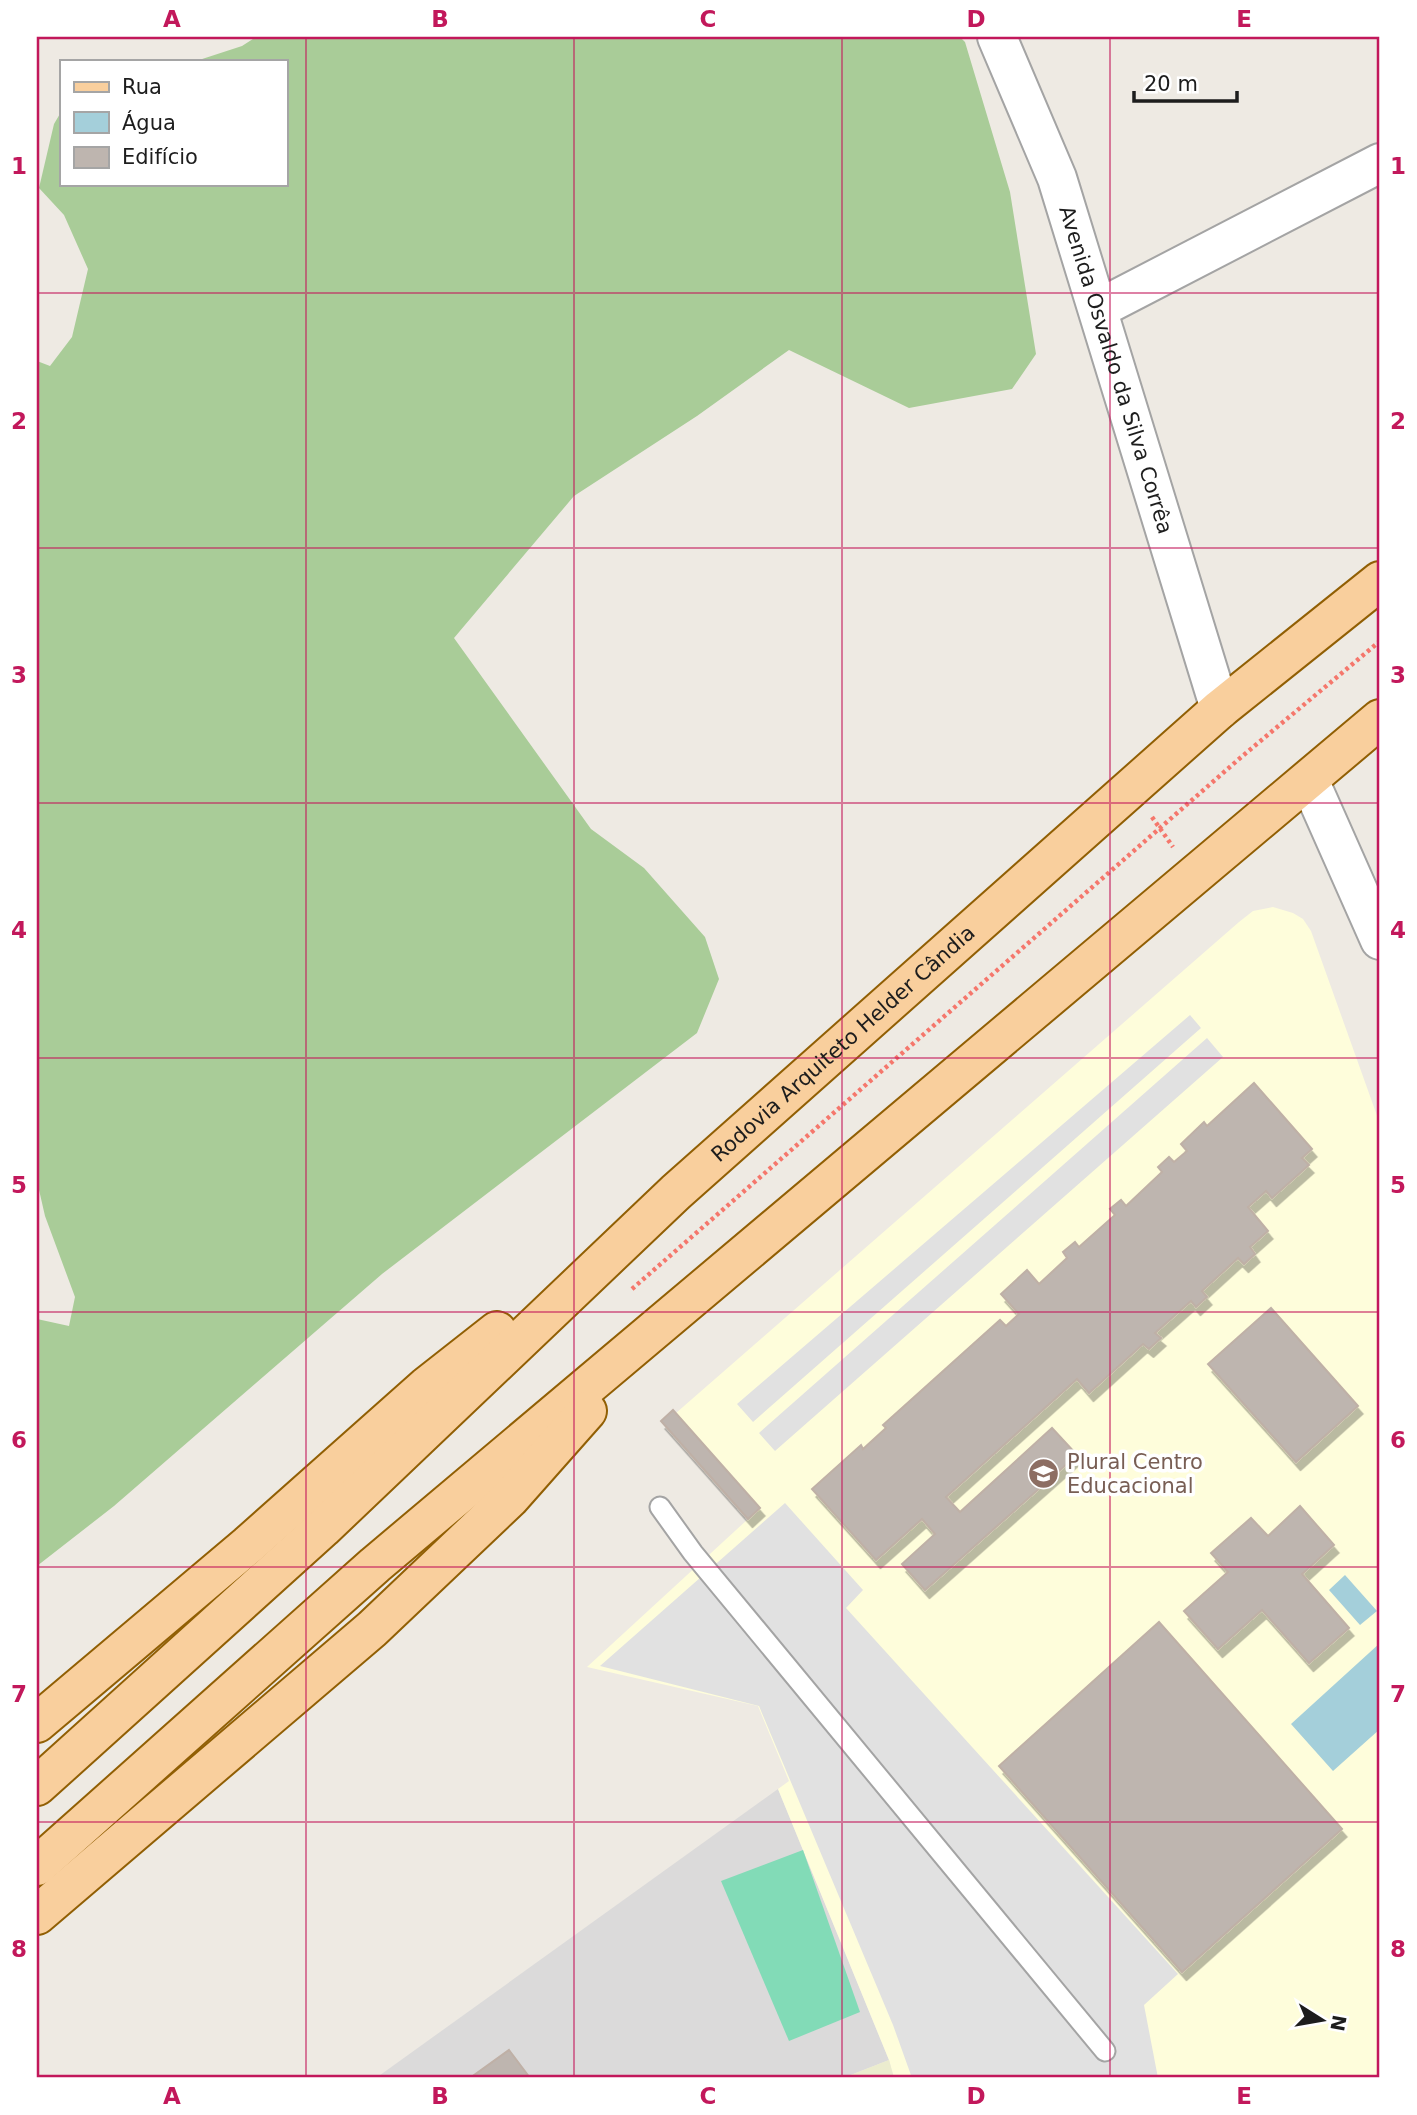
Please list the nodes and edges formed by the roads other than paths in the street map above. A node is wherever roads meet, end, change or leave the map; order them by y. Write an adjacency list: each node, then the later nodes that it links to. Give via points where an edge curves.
1 (997, 37): 3 (street, Avenida Osvaldo da Silva Corrêa, via 1057,178)
2 (1380, 163): 3 (street)
3 (1098, 309): 5 (street, Avenida Osvaldo da Silva Corrêa)
4 (1380, 582): 5 (main road, Rodovia Arquiteto Helder Cândia)
5 (1220, 709): 9 (main road, Rodovia Arquiteto Helder Cândia)
6 (1380, 719): 7 (main road)
7 (1309, 780): 8 (street); 10 (main road)
8 (1380, 940)
9 (676, 1192): 12 (main road, via 427,1386); 13 (main road, Rodovia Arquiteto Helder Cândia, via 323,1528)
10 (632, 1347): 14 (main road, via 375,1565); 15 (main road, via 593,1404 510,1498 372,1629)
11 (660, 1507): 16 (lane, via 692,1553)
12 (37, 1723)
13 (37, 1786)
14 (37, 1866)
15 (37, 1915)
16 (1105, 2051)

